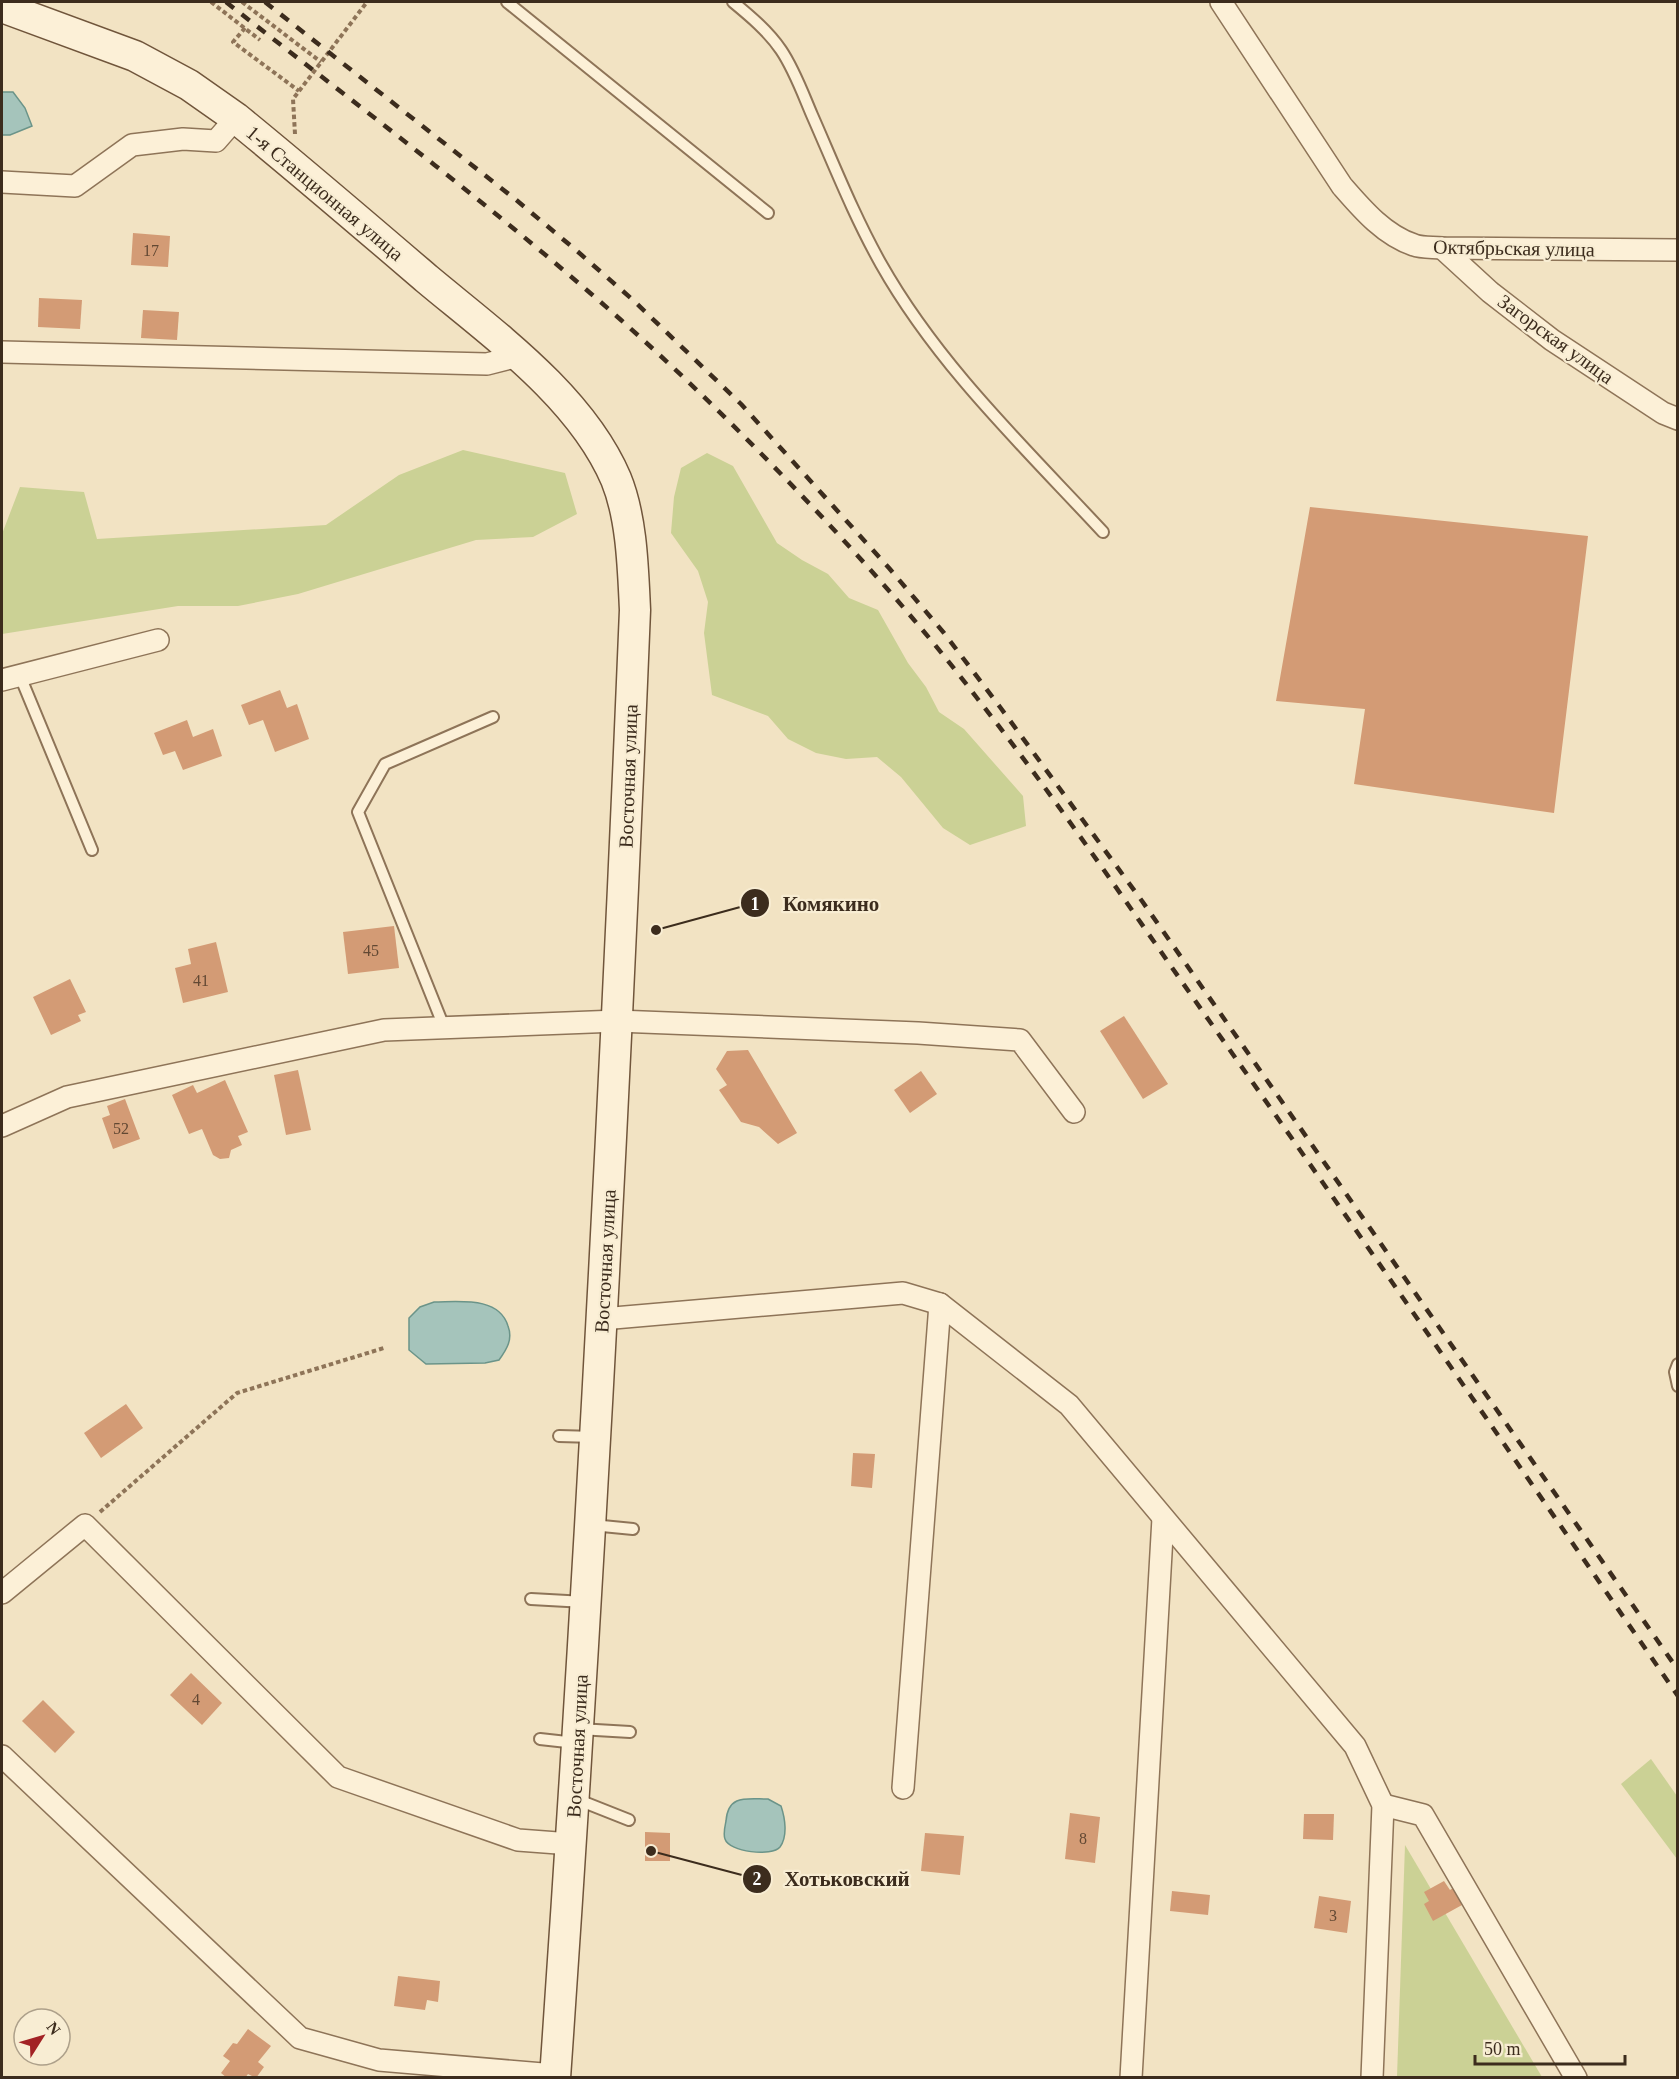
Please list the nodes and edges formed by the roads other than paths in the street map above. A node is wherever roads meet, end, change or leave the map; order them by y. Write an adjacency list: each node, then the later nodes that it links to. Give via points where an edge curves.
1 (507, 2): 7 (lane)
2 (733, 2): 14 (lane, via 781,50 865,233 919,325 950,365)
3 (1221, 2): 8 (street, Октябрьская улица, via 1354,200 1392,235 1415,246)
4 (2, 7): 5 (main road, 1-я Станционная улица, via 135,56 189,85)
5 (236, 118): 6 (street, via 216,141 183,139 132,145 75,186); 11 (main road, 1-я Станционная улица)
6 (2, 182)
7 (768, 213)
8 (1442, 248): 9 (street, Октябрьская улица); 12 (street, Загорская улица, via 1552,340)
9 (1677, 250)
10 (2, 352): 11 (street, via 487,364)
11 (518, 356): 13 (main road, 1-я Станционная улица, via 573,412)
12 (1677, 419)
13 (601, 450): 19 (main road, Восточная улица, via 617,481 626,517 635,610)
14 (1103, 532)
15 (158, 640): 16 (street)
16 (11, 678): 18 (lane)
17 (493, 717): 20 (lane, via 385,764 358,812)
18 (92, 850)
19 (617, 1021): 20 (street); 21 (street, via 1020,1040); 24 (main road, Восточная улица)
20 (444, 1027): 22 (street, via 384,1030 67,1097)
21 (1074, 1112)
22 (2, 1126)
23 (940, 1304): 24 (street, via 903,1293); 29 (street, via 1069,1405); 39 (street)
24 (602, 1319): 28 (main road, Восточная улица)
25 (1677, 1364): 26 (lane)
26 (1677, 1386)
27 (559, 1436): 28 (lane)
28 (595, 1437): 30 (main road, Восточная улица)
29 (1163, 1518): 41 (street, via 1355,1746); 45 (street)
30 (590, 1525): 31 (lane); 34 (main road, Восточная улица)
31 (633, 1529)
32 (2, 1593): 43 (street, via 86,1525 338,1777 518,1840)
33 (531, 1599): 34 (lane)
34 (585, 1602): 36 (main road, Восточная улица)
35 (630, 1732): 36 (lane)
36 (577, 1736): 37 (lane); 40 (main road, Восточная улица)
37 (540, 1739)
38 (2, 1756): 44 (street, via 300,2038 379,2060)
39 (903, 1788)
40 (573, 1798): 42 (lane); 43 (main road, Восточная улица)
41 (1383, 1805): 46 (street); 47 (street, via 1423,1815)
42 (629, 1820)
43 (571, 1844): 44 (main road, Восточная улица)
44 (555, 2076)
45 (1131, 2078)
46 (1372, 2078)
47 (1576, 2078)

